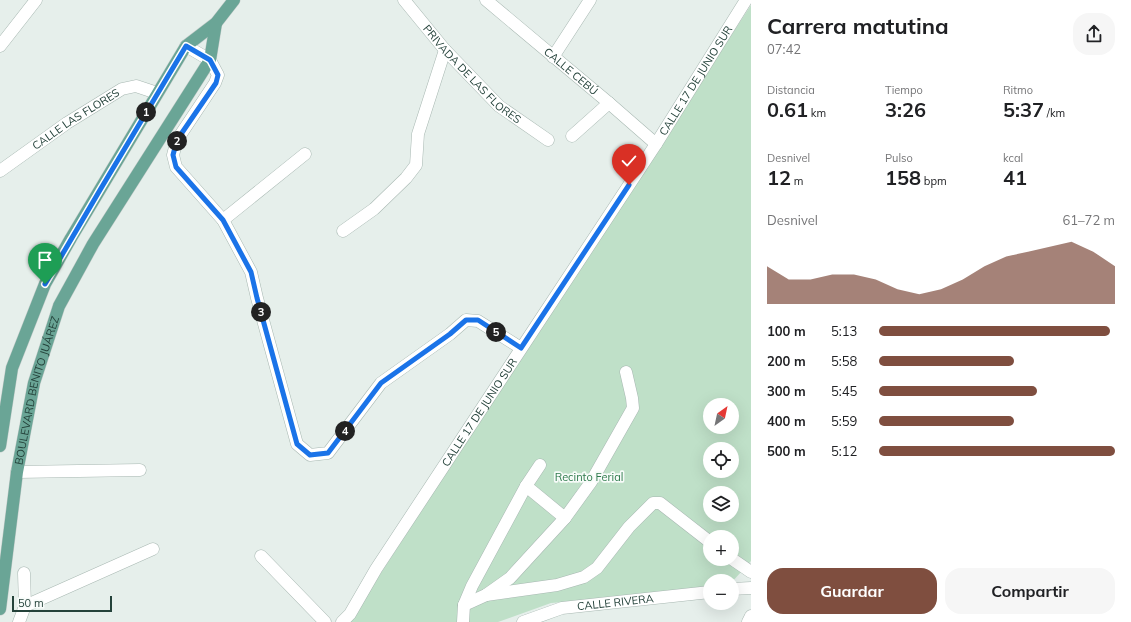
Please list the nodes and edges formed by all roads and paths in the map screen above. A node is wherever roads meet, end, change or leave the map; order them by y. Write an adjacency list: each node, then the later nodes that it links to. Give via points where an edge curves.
1 (36, 0): 8 (street)
2 (234, 0): 7 (main road, BOULEVARD BENITO JUÁREZ)
3 (404, 0): 10 (street, PRIVADA DE LAS FLORES)
4 (486, 0): 11 (street, CALLE CEBÚ)
5 (590, 0): 11 (street)
6 (746, 0): 17 (street, CALLE 17 DE JUNIO SUR)
7 (216, 22): 9 (main road, BOULEVARD BENITO JUÁREZ); 12 (main road, BOULEVARD BENITO JUÁREZ)
8 (0, 46)
9 (186, 46): 12 (street); 13 (main road, BOULEVARD BENITO JUÁREZ)
10 (445, 50): 16 (street, PRIVADA DE LAS FLORES, via 499,106); 21 (street, via 418,134 416,165 374,209)
11 (553, 57): 14 (street, CALLE CEBÚ)
12 (210, 60): 20 (street, via 218,75 216,83 177,140 173,155 176,167); 27 (main road, BOULEVARD BENITO JUÁREZ, via 93,244 59,306 34,383)
13 (157, 93): 19 (street, CALLE LAS FLORES, via 136,86 122,89 67,123); 24 (main road, BOULEVARD BENITO JUÁREZ, via 45,284 12,368)
14 (609, 103): 15 (street); 17 (street, CALLE CEBÚ)
15 (572, 136)
16 (548, 140)
17 (656, 144): 22 (street, CALLE 17 DE JUNIO SUR)
18 (305, 154): 20 (street)
19 (0, 171)
20 (223, 220): 22 (street, via 251,272 297,444 310,455 328,453 381,383 466,320 478,320)
21 (343, 231)
22 (521, 348): 45 (street, CALLE 17 DE JUNIO SUR, via 376,569 350,614)
23 (626, 372): 29 (street, via 633,408 591,482)
24 (0, 446)
25 (540, 465): 28 (street)
26 (140, 470): 27 (street)
27 (17, 472): 41 (main road, BOULEVARD BENITO JUÁREZ)
28 (526, 486): 29 (street); 40 (street)
29 (565, 518): 39 (street, via 510,578)
30 (703, 537): 39 (street, via 660,503 653,503 629,527 597,568 584,577 557,585)
31 (153, 549): 43 (street)
32 (261, 556): 44 (street)
33 (739, 564): 34 (street)
34 (751, 572)
35 (24, 573): 43 (street)
36 (751, 588): 37 (street)
37 (739, 589)
38 (703, 593): 47 (street, CALLE RIVERA, via 562,608)
39 (486, 595): 40 (street)
40 (464, 605): 46 (street)
41 (0, 609)
42 (751, 616): 48 (street)
43 (23, 617)
44 (325, 622)
45 (342, 622)
46 (463, 622)
47 (523, 622)
48 (748, 622)

